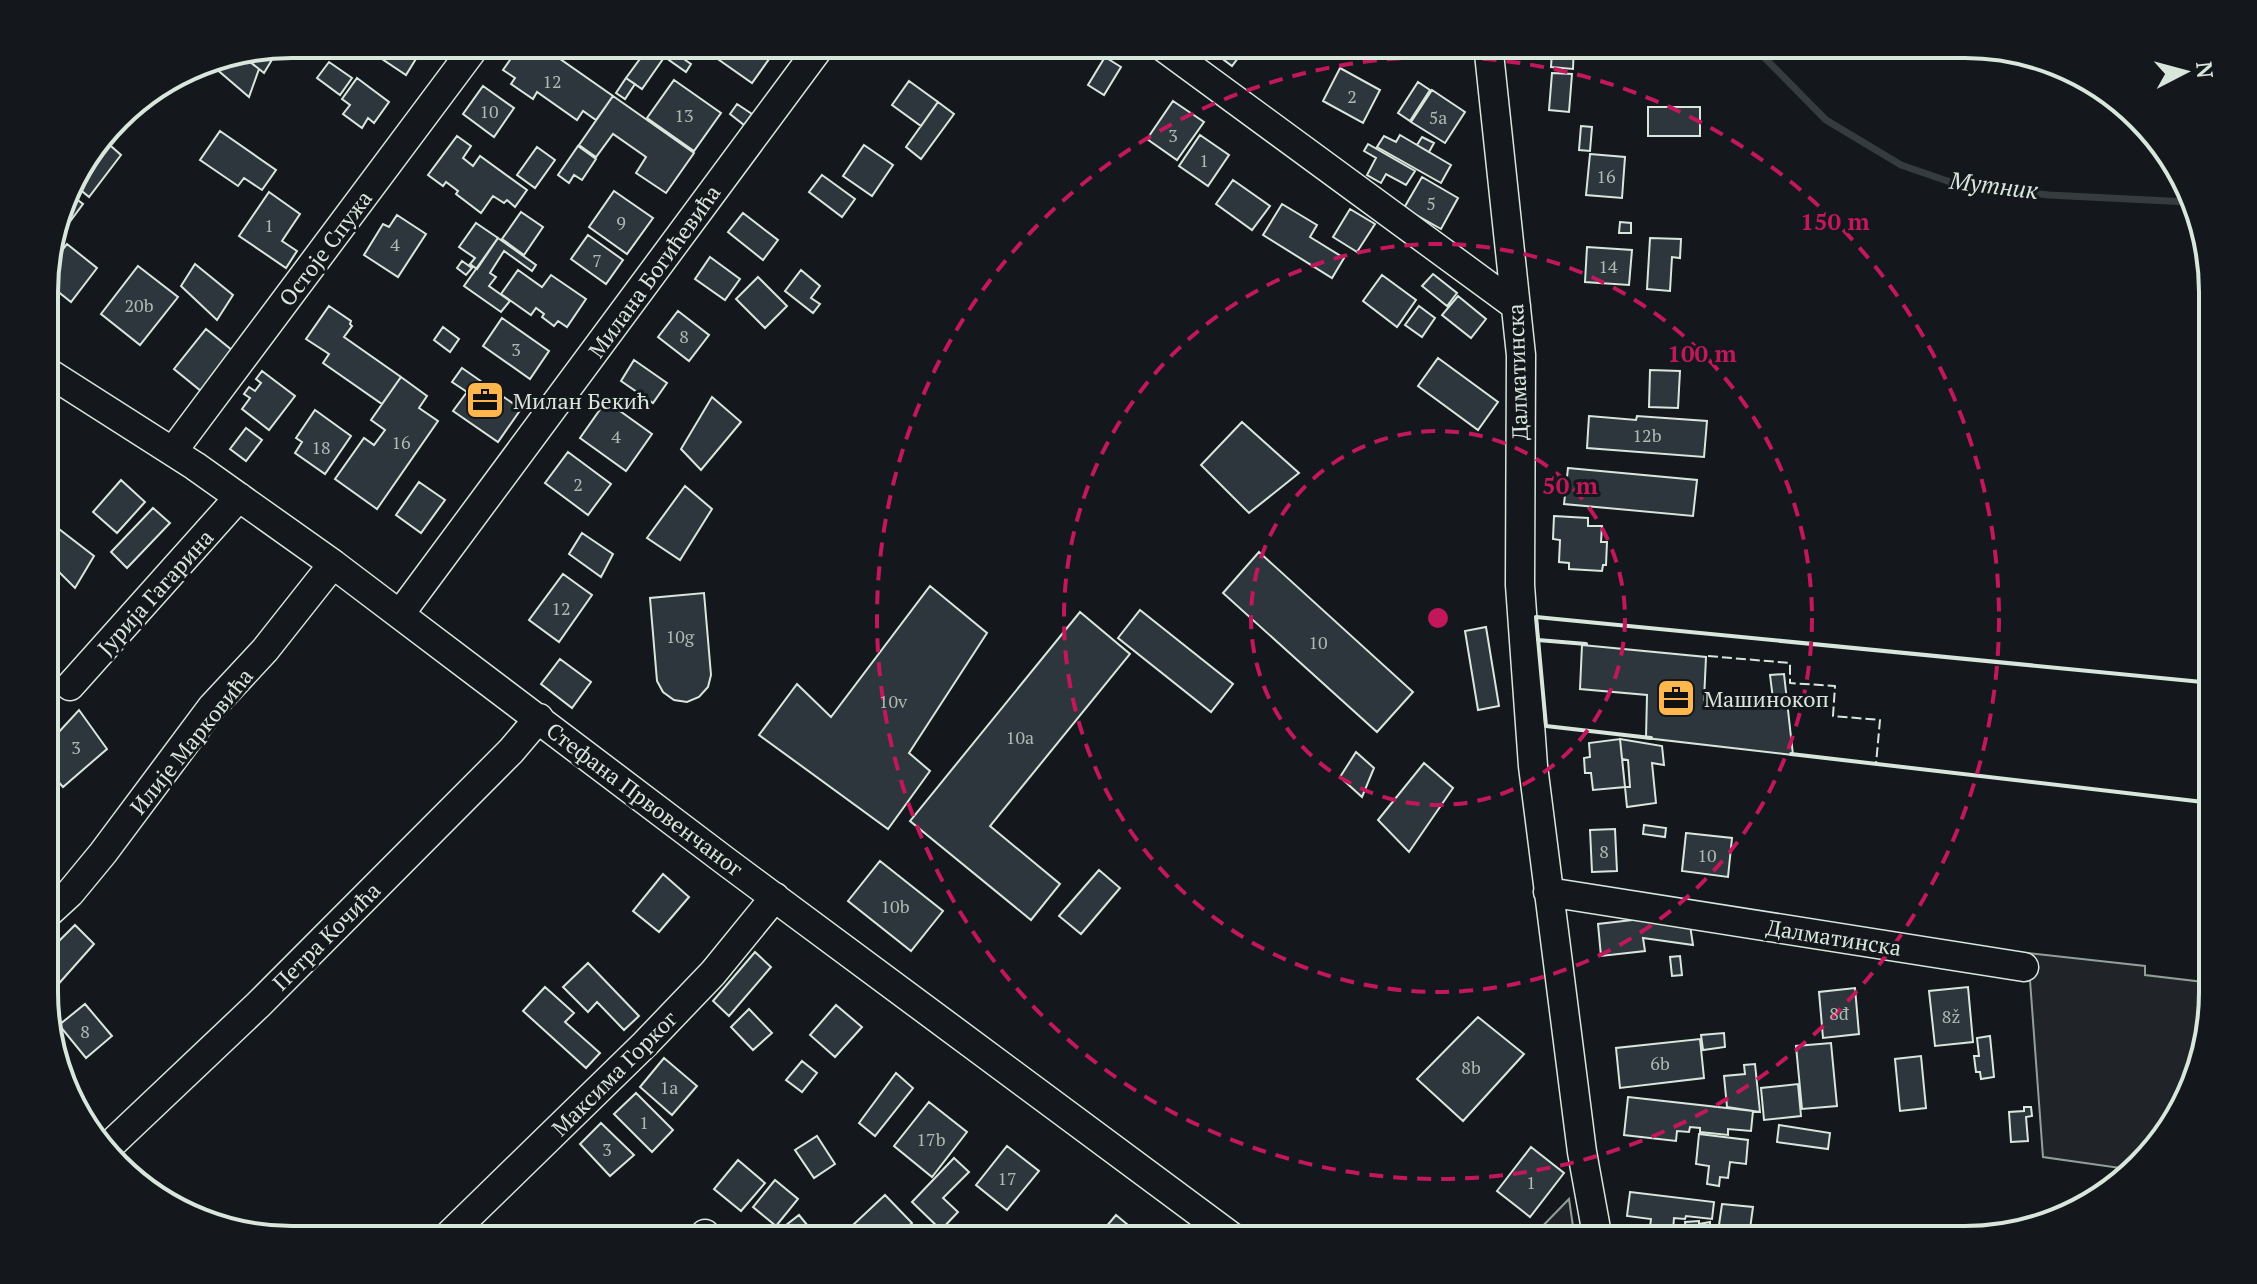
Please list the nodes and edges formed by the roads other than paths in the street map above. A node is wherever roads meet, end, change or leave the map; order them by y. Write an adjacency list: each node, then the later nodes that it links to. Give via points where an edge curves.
1 (467, 58): 7 (street, Остоје Спужа)
2 (812, 58): 10 (street, Милана Богићевића)
3 (1178, 58): 5 (street)
4 (1489, 58): 5 (street, Далматинска)
5 (1516, 306): 13 (street, Далматинска, via 1521,355 1520,585)
6 (58, 379): 7 (street, Стефана Првовенчаног)
7 (173, 451): 8 (street, Стефана Првовенчаног)
8 (239, 497): 9 (street, Стефана Првовенчаног); 11 (street, Јурија Гагарина)
9 (333, 564): 10 (street, Стефана Првовенчаног); 15 (street, Илије Марковића, via 212,707 103,853)
10 (400, 614): 12 (street, Стефана Првовенчаног)
11 (70, 686)
12 (539, 718): 14 (street, Стефана Првовенчаног); 17 (street, Петра Кочића, via 258,1005)
13 (1548, 892): 16 (street, Далматинска); 19 (street, Далматинска)
14 (775, 897): 18 (street, Стефана Првовенчаног); 20 (street, Максима Горког, via 655,1034)
15 (58, 904)
16 (2024, 967)
17 (113, 1142)
18 (1216, 1225)
19 (1595, 1225)
20 (458, 1226)

